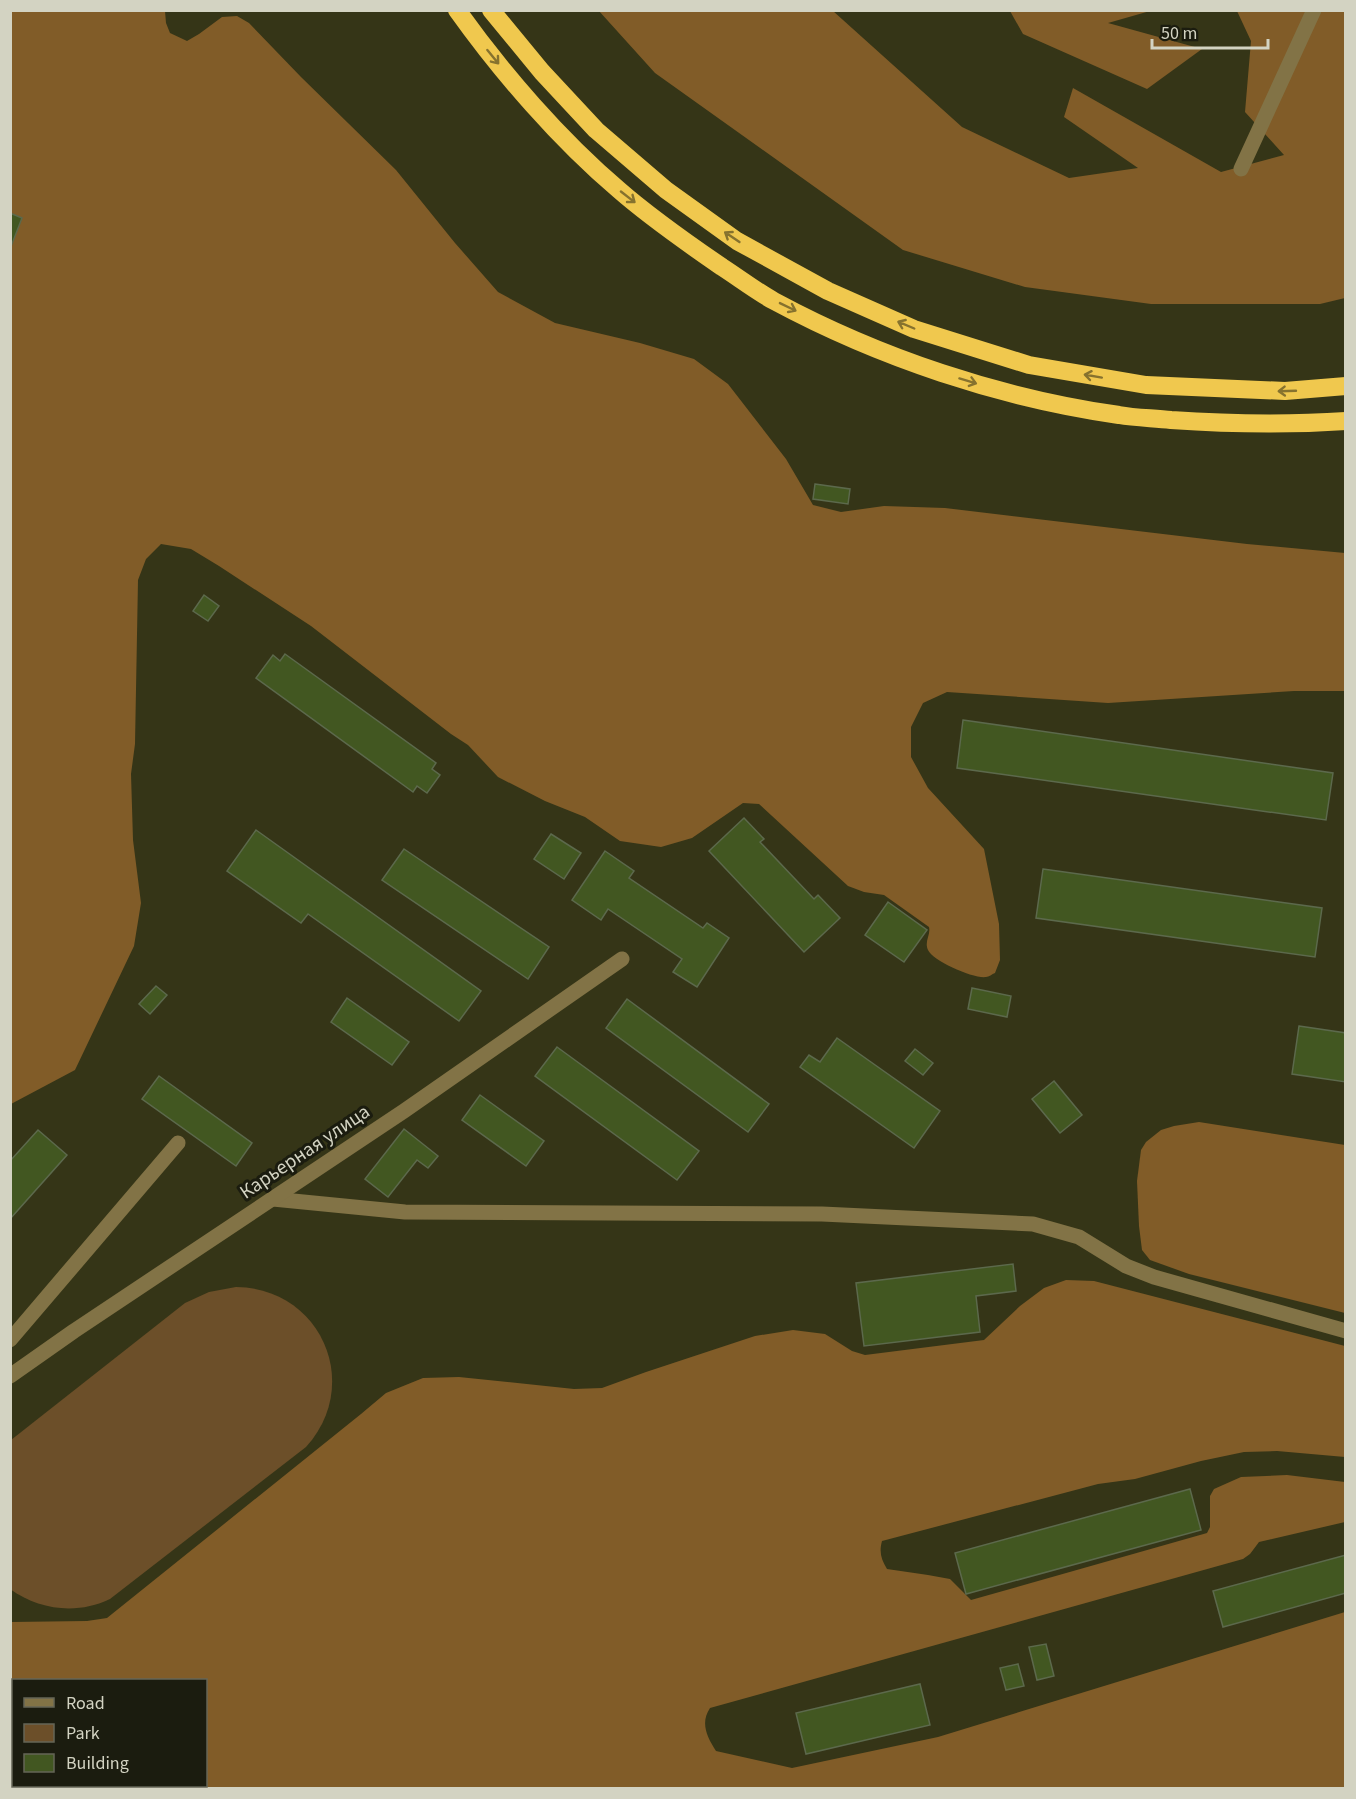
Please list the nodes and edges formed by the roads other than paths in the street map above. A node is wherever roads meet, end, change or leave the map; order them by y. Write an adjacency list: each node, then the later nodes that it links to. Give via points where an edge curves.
1 (457, 10): 6 (highway, one-way to 6, via 572,146 620,190 694,248 772,300 870,347 990,387 1052,404 1121,416 1210,423)
2 (491, 10): 5 (highway, one-way to 2, via 1285,391 1146,385 1029,365 914,329 828,291 736,241 666,190 596,130)
3 (1314, 10): 4 (street)
4 (1240, 169)
5 (1346, 386)
6 (1346, 421)
7 (622, 959): 9 (street, Карьерная улица)
8 (178, 1143): 11 (street)
9 (273, 1199): 10 (street, via 405,1212 822,1214 1034,1224 1079,1237 1126,1266 1154,1277); 12 (street, Карьерная улица)
10 (1346, 1331)
11 (10, 1340)
12 (10, 1376)

